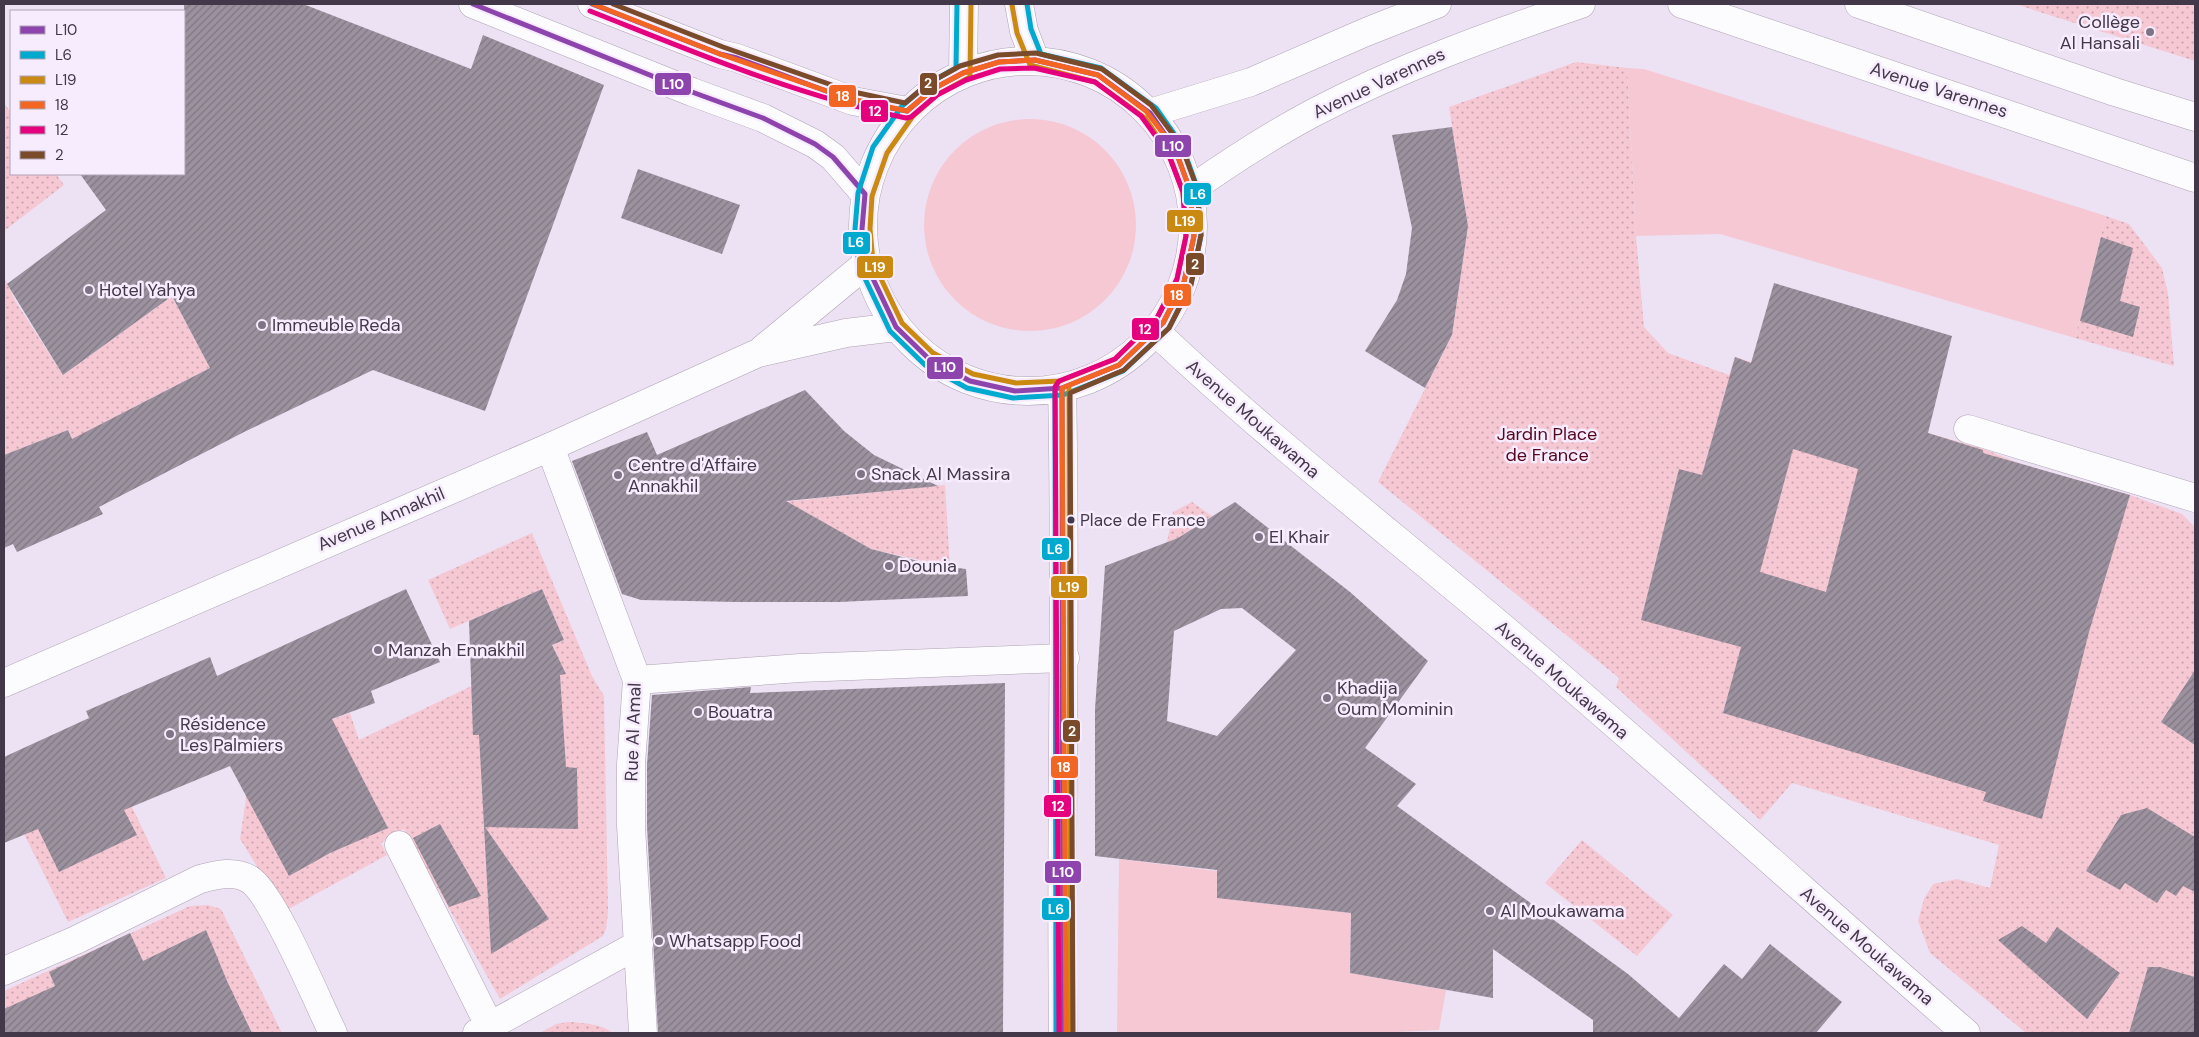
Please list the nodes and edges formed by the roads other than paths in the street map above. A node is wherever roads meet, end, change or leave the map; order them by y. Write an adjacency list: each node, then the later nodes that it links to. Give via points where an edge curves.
1 (473, 4): 16 (street, via 764,118 821,149 848,173)
2 (592, 4): 11 (street, via 853,101)
3 (964, 4): 10 (street)
4 (1019, 4): 9 (street, via 1024,31)
5 (1436, 4): 12 (street, via 1251,82)
6 (1582, 4): 15 (street, Avenue Varennes, via 1441,54 1314,112 1253,147)
7 (1682, 4): 14 (street, Avenue Varennes)
8 (1859, 4): 13 (street)
9 (1035, 60): 10 (street, via 999,62); 12 (street, via 1098,75)
10 (964, 73): 11 (street, via 933,89)
11 (907, 111): 16 (street, via 880,150)
12 (1150, 113): 15 (street, via 1175,149)
13 (2195, 117)
14 (2195, 178)
15 (1190, 190): 19 (street, via 1194,236 1184,282 1163,323)
16 (865, 194): 17 (street, via 862,229)
17 (866, 264): 18 (street); 20 (street, Avenue Annakhil)
18 (896, 327): 20 (street, Avenue Annakhil, via 846,332); 21 (street, via 929,359 970,381 1016,391)
19 (1155, 331): 21 (street, via 1119,365); 35 (street, Avenue Moukawama, via 1213,386 1514,637)
20 (758, 353): 23 (street, Avenue Annakhil)
21 (1062, 388): 25 (street)
22 (1968, 429): 24 (street)
23 (550, 446): 26 (street, Rue Al Amal); 27 (street, Avenue Annakhil)
24 (2195, 498)
25 (1064, 658): 26 (street, via 800,668); 34 (street)
26 (637, 680): 29 (street, Rue Al Amal, via 631,817)
27 (4, 683)
28 (399, 845): 31 (street)
29 (639, 944): 31 (street); 33 (street, Rue Al Amal)
30 (4, 971): 32 (street, via 76,940 200,879 235,874 257,885 273,908)
31 (484, 1030)
32 (333, 1033)
33 (643, 1033)
34 (1064, 1033)
35 (1966, 1033)

